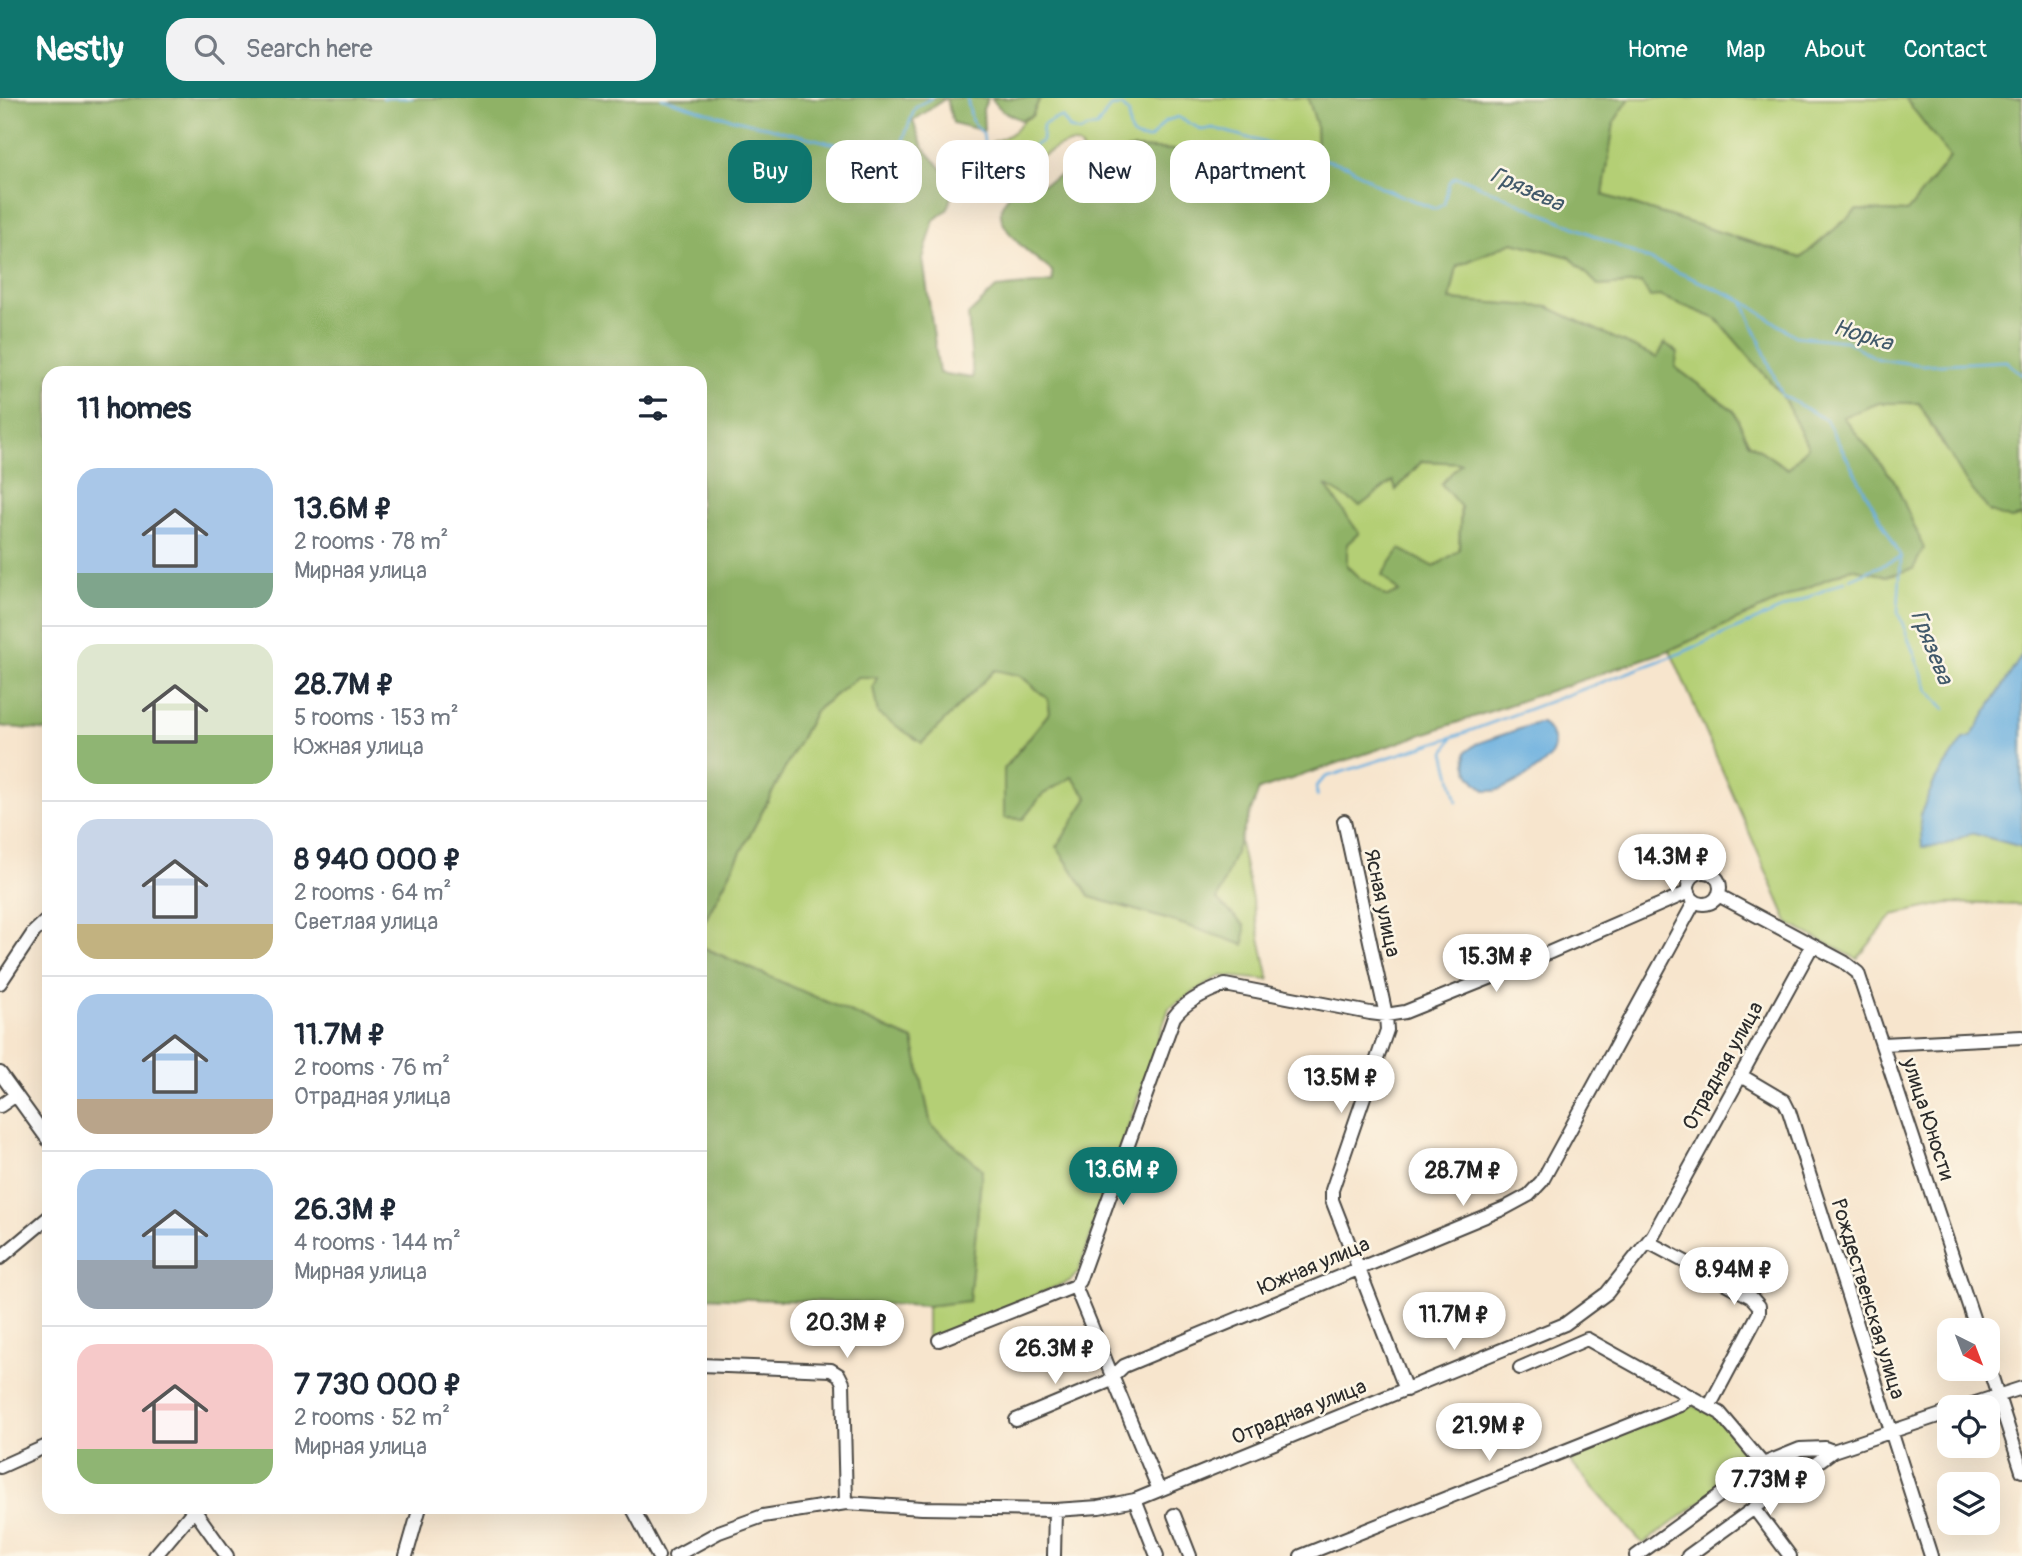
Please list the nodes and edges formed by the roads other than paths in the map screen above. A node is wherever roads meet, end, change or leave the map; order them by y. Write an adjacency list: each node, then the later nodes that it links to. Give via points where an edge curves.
1 (1344, 821): 7 (street, Ясная улица)
2 (1718, 895): 3 (street, via 1706,904); 3 (street, via 1718,880 1706,872 1692,877 1688,887); 5 (street, улица Юности)
3 (1692, 897): 7 (street, via 1405,1012); 18 (street, Южная улица, via 1542,1181 1529,1195 1505,1208)
4 (42, 925): 6 (street)
5 (1812, 946): 9 (street, улица Юности, via 1858,972); 11 (street, Отрадная улица)
6 (0, 983)
7 (1386, 1015): 18 (street, Ясная улица, via 1385,1039 1332,1190); 19 (street, via 1225,985 1185,1006 1174,1017)
8 (2022, 1037): 9 (street)
9 (1883, 1044): 20 (street, улица Юности)
10 (0, 1073): 12 (street)
11 (1740, 1075): 16 (street, Отрадная улица); 33 (street, Рождественская улица, via 1784,1101 1789,1111)
12 (16, 1096): 13 (street); 14 (street)
13 (0, 1106)
14 (42, 1131)
15 (42, 1223): 17 (street)
16 (1648, 1242): 26 (street, Отрадная улица, via 1606,1293 1565,1324); 30 (street, via 1751,1297 1759,1306)
17 (0, 1258)
18 (1359, 1268): 24 (street, Южная улица, via 1124,1366); 26 (street, Ясная улица)
19 (1075, 1286): 21 (street); 24 (street)
20 (1973, 1318)
21 (939, 1340)
22 (707, 1364): 41 (street, via 831,1370 839,1375 843,1383)
23 (1520, 1368): 28 (street, via 1587,1339)
24 (1113, 1375): 32 (street, Южная улица, via 1107,1382); 39 (street)
25 (2022, 1388): 27 (street)
26 (1406, 1390): 39 (street, Отрадная улица)
27 (2000, 1395)
28 (1691, 1396): 30 (street); 57 (street, via 1680,1405)
29 (2000, 1402): 38 (street)
30 (1709, 1407): 36 (street, via 1720,1413)
31 (1937, 1416): 33 (street)
32 (1016, 1420)
33 (1890, 1432): 35 (street); 61 (street, Рождественская улица)
34 (42, 1448): 37 (street)
35 (1833, 1451): 36 (street, via 1800,1448); 42 (street)
36 (1763, 1464): 58 (street)
37 (0, 1467)
38 (2022, 1471)
39 (1159, 1490): 40 (street, Отрадная улица)
40 (1135, 1500): 43 (street, Отрадная улица); 55 (street)
41 (846, 1503): 43 (street, Отрадная улица); 53 (street, Отрадная улица, via 763,1517 719,1532)
42 (1754, 1508): 59 (street); 60 (street)
43 (1055, 1510): 54 (street)
44 (189, 1514): 49 (street)
45 (197, 1514): 50 (street)
46 (418, 1514): 51 (street)
47 (636, 1514): 52 (street)
48 (1174, 1515): 56 (street)
49 (155, 1556)
50 (227, 1556)
51 (406, 1556)
52 (658, 1556)
53 (676, 1556)
54 (1054, 1556)
55 (1157, 1556)
56 (1190, 1556)
57 (1301, 1556)
58 (1636, 1556)
59 (1688, 1556)
60 (1790, 1556)
61 (1931, 1556)

